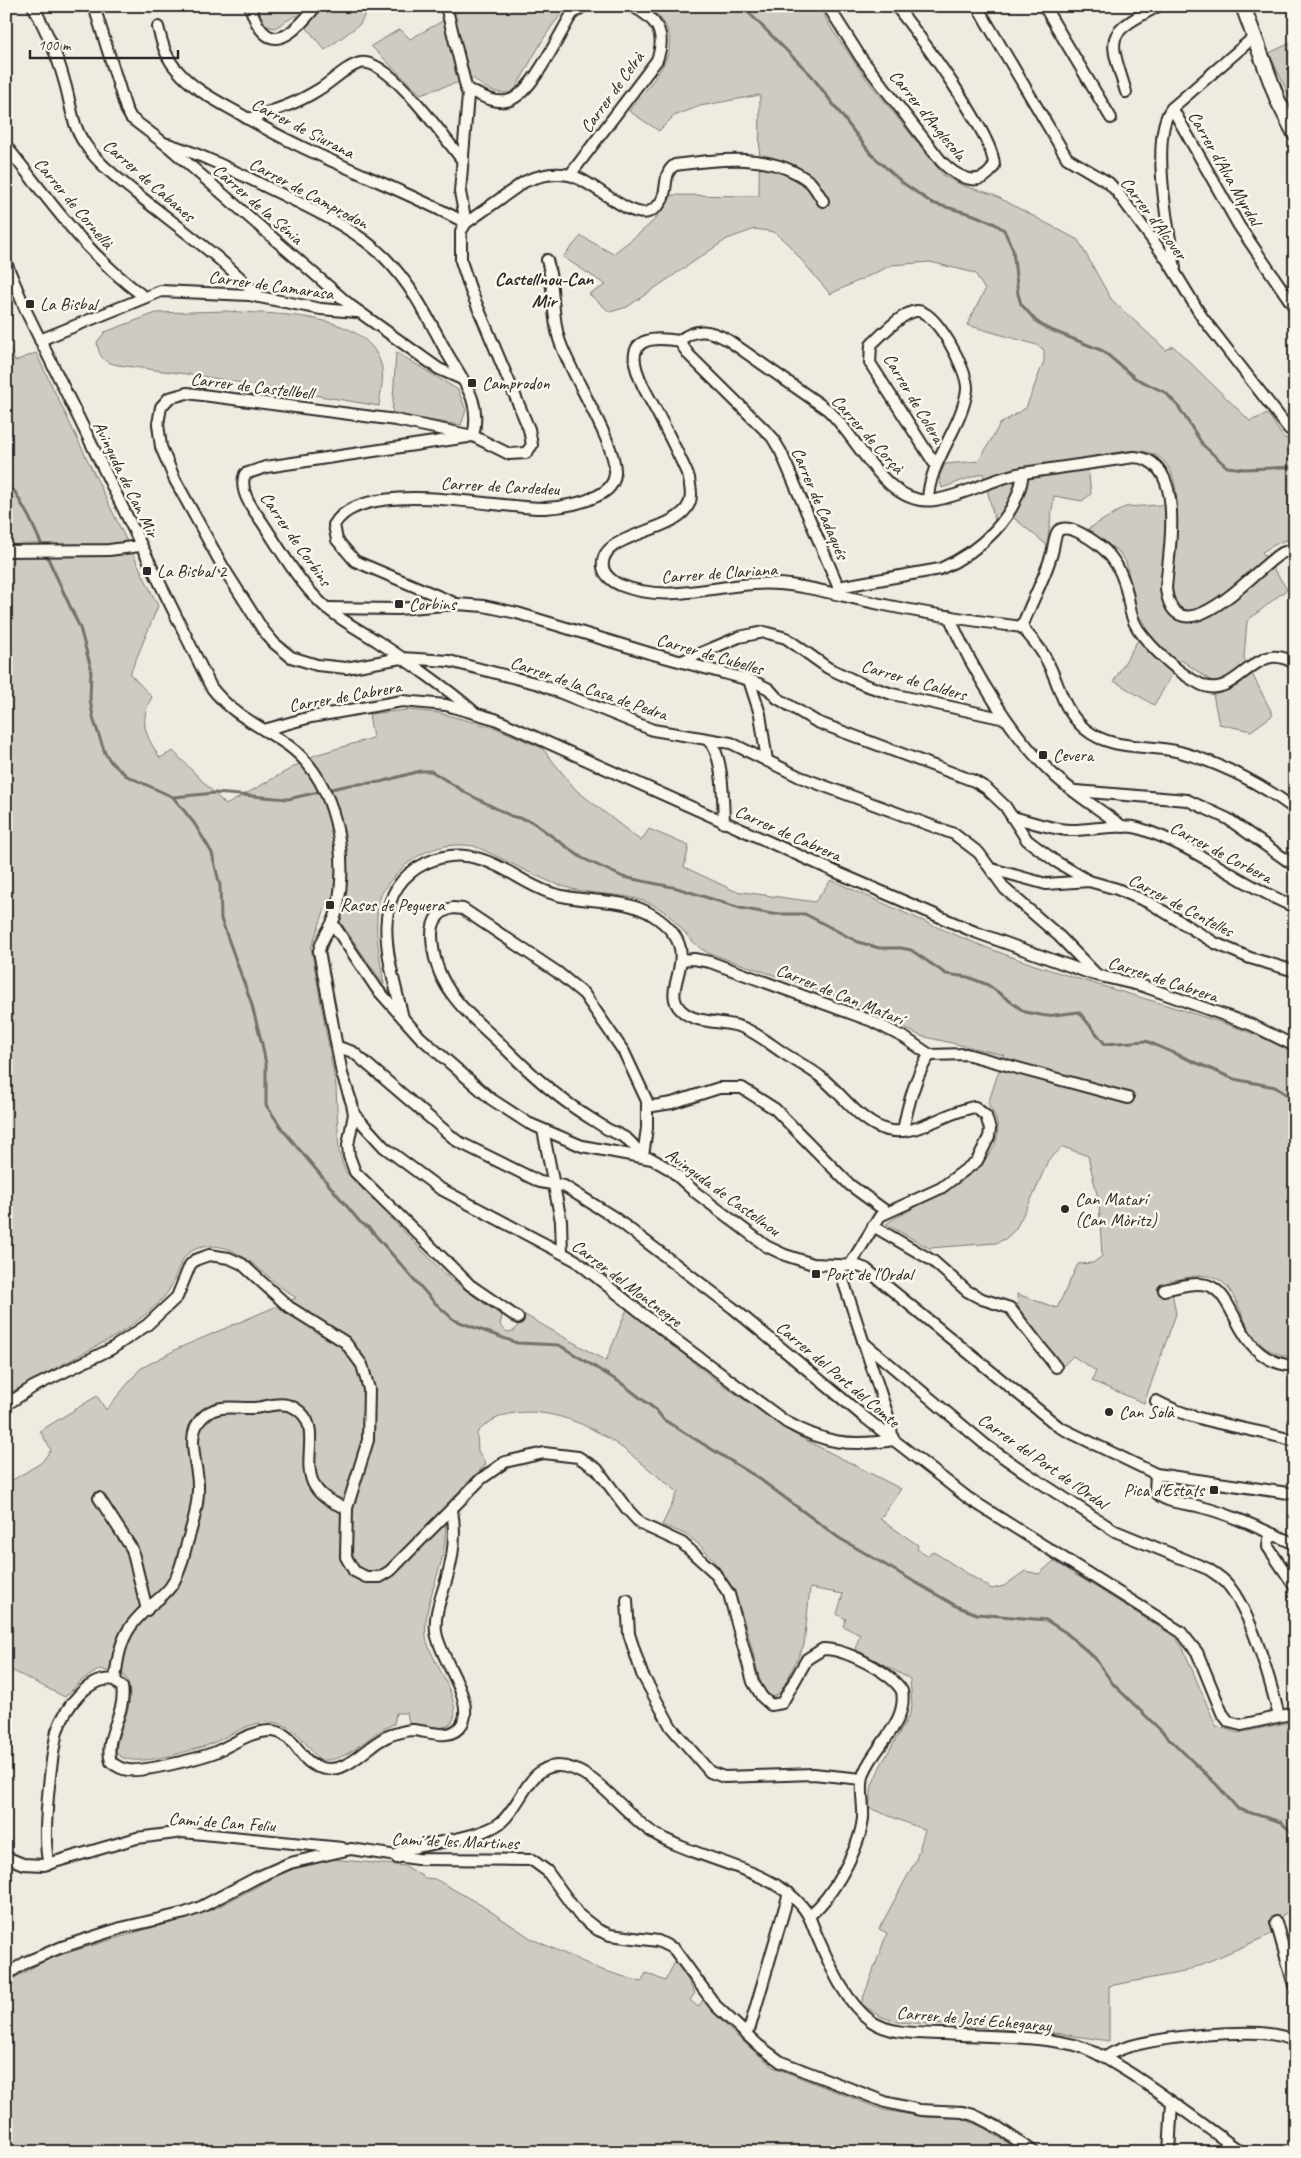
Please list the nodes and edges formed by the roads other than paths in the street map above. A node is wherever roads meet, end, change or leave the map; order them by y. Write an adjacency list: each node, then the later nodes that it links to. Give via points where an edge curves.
1 (33, 6): 32 (street, Carrer de Cabanes, via 55,52 73,120 92,154 234,271)
2 (94, 6): 22 (street, Carrer de la Sénia, via 126,109 131,118)
3 (250, 6): 4 (street, via 260,29 272,39 291,34)
4 (316, 6)
5 (446, 6): 16 (street)
6 (583, 6): 16 (street, via 572,14 519,96 499,101)
7 (632, 6): 25 (street, Carrer de Celrà, via 647,14 659,29 662,44 657,60)
8 (828, 6): 9 (street, Carrer d'Anglesola, via 861,58 941,160 961,177 981,178 994,166 990,144)
9 (896, 6)
10 (977, 6): 30 (street, Carrer d'Alcover, via 1067,158 1109,183)
11 (1044, 6): 19 (street)
12 (1158, 6): 17 (street, via 1124,24 1115,36 1114,50)
13 (1243, 6): 15 (street)
14 (158, 27): 20 (street, Carrer de Siurana, via 166,52 178,72 197,88)
15 (1254, 37): 18 (street, Carrer d'Alva Myrdal); 21 (street, via 1278,101)
16 (466, 89): 24 (street)
17 (1126, 92)
18 (1172, 108): 30 (street, via 1163,129 1163,201); 33 (street, Carrer d'Alva Myrdal, via 1239,226)
19 (1111, 118)
20 (248, 119): 24 (street, via 292,104 353,66 369,63 400,85); 27 (street, Carrer de Siurana, via 311,153)
21 (1295, 134)
22 (163, 142): 34 (street, Carrer de la Sénia); 37 (street, Carrer de Camprodon, via 218,162 346,228 370,245 399,274 413,294)
23 (6, 146): 31 (street, Carrer de Cornellà, via 80,241)
24 (463, 161): 27 (street, via 460,192)
25 (570, 175): 26 (street, via 641,213 662,201 668,173 674,165 730,159 764,162 812,183); 27 (street, via 546,175 528,180)
26 (823, 202)
27 (466, 223): 39 (street, Carrer de Castellbell, via 461,231 461,261 529,429 532,445 526,453 515,455)
28 (547, 260): 47 (street, Carrer de Cardedeu, via 559,339 602,430 615,467 609,488 592,499 545,508 404,497 355,508 343,514 334,525 337,540 355,561)
29 (6, 263): 35 (street, Avinguda de Can Mir)
30 (1177, 277): 38 (street, Carrer d'Alcover, via 1202,317)
31 (143, 296): 32 (street, Carrer de Camarasa, via 160,291); 35 (street, Carrer de Camarasa)
32 (259, 296): 34 (street, Carrer de Camarasa, via 321,309)
33 (1295, 308)
34 (358, 312): 37 (street, Carrer de la Sénia, via 439,369)
35 (40, 340): 43 (street, Avinguda de Can Mir)
36 (679, 341): 42 (street, Carrer de Corçà, via 701,331 710,331 728,340 810,396 838,420 886,482 906,495); 46 (street, Carrer de Cadaqués, via 772,437); 46 (street, Carrer de Clariana, via 649,339 636,350 634,358 639,380 688,478 692,495 690,504 675,520 613,546 603,557 604,572 616,583 655,594 771,583)
37 (462, 379): 39 (street, Carrer de Camprodon, via 477,411)
38 (1289, 429)
39 (473, 436): 48 (street, Carrer de Corbins, via 266,467 245,474 242,485 249,501 301,580); 51 (street, Carrer de Castellbell, via 396,420 206,394 176,394 161,407 158,435 176,480 223,567 274,643 291,657 329,667 346,668)
40 (936, 466): 40 (street, Carrer de Colera, via 870,363 871,345 900,319 916,311 929,315 938,326 967,380 965,399 956,424); 42 (street, Carrer de Colera, via 928,486)
41 (1024, 473): 42 (street, Carrer de Corçà, via 1003,476); 44 (street, via 1134,457 1158,467 1166,480 1170,498 1168,601 1174,611 1184,616 1203,614 1278,555); 46 (street, via 1016,502 1001,523 983,542 952,564)
42 (928, 500)
43 (140, 546): 45 (street, via 109,550); 57 (street, Avinguda de Can Mir, via 210,687 237,715)
44 (1295, 549)
45 (6, 551)
46 (840, 591): 49 (street, Carrer de Clariana)
47 (457, 604): 48 (street, Carrer de Cubelles, via 398,609); 52 (street, Carrer de Cubelles, via 517,613)
48 (327, 608): 51 (street, Carrer de Corbins)
49 (949, 616): 50 (street, Carrer de Clariana); 56 (street, via 960,642)
50 (1022, 627): 53 (street, via 1049,563 1056,533 1068,529 1091,539 1114,559 1124,580 1133,622 1169,660 1199,684 1208,688 1224,686 1271,656 1282,657); 61 (street, via 1047,661 1068,711 1096,737 1112,743 1190,756 1248,780)
51 (401, 658): 55 (street, Carrer de Corbins, via 451,691); 58 (street, Carrer de la Casa de Pedra, via 449,661 516,677 646,728)
52 (682, 661): 54 (street, Carrer de Cubelles); 56 (street, Carrer de Calders, via 740,637 764,632 786,638 823,664 862,684)
53 (1295, 664)
54 (749, 680): 59 (street, via 760,714); 62 (street, Carrer de Cubelles, via 769,689 777,698 817,722 974,781 996,797)
55 (476, 714): 57 (street, Carrer de Cabrera, via 446,705 402,701 311,717); 63 (street, Carrer de Cabrera, via 520,729)
56 (1005, 720): 60 (street, via 1042,764)
57 (264, 730): 69 (street, Avinguda de Can Mir, via 302,757 323,786 334,813 340,866 338,909)
58 (708, 740): 59 (street, via 731,743); 63 (street, via 715,751 720,771)
59 (767, 761): 66 (street, via 800,777 943,829 974,849)
60 (1073, 790): 64 (street); 65 (street, via 1187,800 1228,819)
61 (1295, 809)
62 (1013, 817): 64 (street, Carrer de Corbera, via 1059,829); 67 (street, Carrer de Cubelles, via 1027,840 1070,872)
63 (724, 823): 72 (street, Carrer de Cabrera, via 975,932)
64 (1123, 827): 68 (street, Carrer de Corbera, via 1172,840 1260,892)
65 (1295, 866)
66 (992, 869): 67 (street, Carrer de Centelles, via 1046,884); 72 (street, via 1005,888)
67 (1088, 881): 71 (street, Carrer de Centelles, via 1134,895 1215,944)
68 (1295, 906)
69 (333, 924): 73 (street, Avinguda de Castellnou, via 377,989); 75 (street, Avinguda de Can Mir, via 323,938 320,951)
70 (682, 960): 73 (street, via 676,936 641,909 552,894 482,859 447,856 408,875 389,902 387,943); 76 (street, Carrer de Can Matarí, via 710,962 872,1021); 81 (street, via 674,990 674,999 680,1010 694,1017 731,1023 751,1031 821,1078 865,1119 882,1128)
71 (1295, 971)
72 (1097, 975): 74 (street, Carrer de Cabrera, via 1171,996 1252,1025)
73 (404, 1019): 80 (street, Avinguda de Castellnou, via 491,1099)
74 (1295, 1046)
75 (338, 1047): 79 (street, Avinguda de Can Mir); 83 (street, Carrer del Port del Comte, via 353,1052 448,1136 540,1182)
76 (930, 1055): 77 (street, via 966,1054); 81 (street, via 924,1062)
77 (1128, 1098)
78 (647, 1107): 82 (street, via 646,1144); 82 (street, via 624,1052 574,984 462,909 445,910 438,915 433,923 434,953 446,987 462,1008 534,1078 626,1139); 84 (street, via 672,1103 719,1088 742,1088 775,1109 850,1185)
79 (354, 1114): 86 (street, Carrer del Montnegre, via 384,1147 439,1188); 90 (street, via 348,1145 355,1172 470,1285)
80 (543, 1130): 82 (street, Avinguda de Castellnou, via 582,1146); 83 (street)
81 (903, 1131): 84 (street, via 976,1107 986,1116 990,1129 977,1160 960,1176 924,1197)
82 (642, 1156): 87 (street, Avinguda de Castellnou, via 671,1170 766,1246 812,1264)
83 (552, 1184): 86 (street, via 561,1221); 96 (street, Carrer del Port del Comte, via 575,1192 640,1237 734,1308)
84 (887, 1212): 85 (street)
85 (873, 1226): 88 (street); 93 (street, via 933,1261 967,1291 1010,1308)
86 (562, 1252): 96 (street, Carrer del Montnegre, via 676,1342 805,1433 831,1442 861,1444)
87 (838, 1265): 88 (street, Avinguda de Castellnou); 91 (street)
88 (850, 1265): 98 (street, Avinguda de Castellnou, via 866,1269 877,1277 1059,1427)
89 (1164, 1290): 92 (street, via 1196,1284 1212,1288 1226,1303 1245,1338 1256,1349 1286,1365)
90 (518, 1318)
91 (863, 1342): 96 (street); 110 (street, Carrer del Port de l'Ordal, via 987,1446 1019,1468 1115,1531 1221,1577 1230,1587 1248,1622)
92 (1295, 1366)
93 (1056, 1367)
94 (1156, 1401): 97 (street, via 1185,1415)
95 (6, 1405): 101 (street, via 33,1387 111,1349 147,1325 177,1297 190,1264 195,1260 209,1255 229,1258 242,1264 289,1307 345,1342 362,1365 369,1389 368,1440)
96 (893, 1440): 110 (street, Carrer del Port del Comte, via 996,1517 1181,1632 1197,1652 1228,1722 1241,1725)
97 (1295, 1442)
98 (1156, 1474): 99 (street, Avinguda de Castellnou); 103 (street, via 1155,1491 1163,1498 1203,1507)
99 (1295, 1494)
100 (99, 1498): 107 (street, via 132,1548)
101 (347, 1508): 102 (street, via 348,1562 354,1571 372,1578 390,1571); 107 (street, via 329,1500 315,1486 308,1462 310,1430 299,1411 288,1405 275,1404 254,1408 227,1406 212,1410 200,1419 193,1438 198,1497 179,1573 166,1595)
102 (452, 1510): 108 (street, via 452,1559 435,1627 440,1650 465,1704 464,1718 455,1731 447,1734 412,1730 400,1732 374,1743 352,1762 335,1769 310,1763 288,1737 268,1731 187,1761 129,1770 116,1766 109,1756 123,1693 120,1683); 111 (street, via 481,1480 505,1462 519,1457 556,1453 578,1457 592,1464 641,1524 682,1543 714,1572 729,1594 752,1682 767,1702 782,1703 807,1659 823,1649 849,1655 899,1685 904,1698 903,1709)
103 (1276, 1535): 104 (street); 105 (street, via 1269,1539 1268,1547)
104 (1295, 1544)
105 (1295, 1587)
106 (627, 1600): 111 (street, via 629,1634 642,1674 672,1727 710,1772 724,1777 813,1774)
107 (147, 1610): 108 (street, via 122,1640)
108 (115, 1680): 115 (street, via 102,1680 80,1695 66,1711 57,1731 47,1832)
109 (1295, 1713): 110 (street, Carrer del Port del Comte)
110 (1279, 1716)
111 (862, 1779): 117 (street, via 863,1817 854,1850 828,1895)
112 (350, 1849): 114 (street, Camí de les Martines); 115 (street, Camí de Can Feliu, via 171,1832 136,1838); 119 (street, Camí de les Martines, via 290,1863 201,1907 62,1947)
113 (6, 1856): 115 (street, Camí de Can Feliu, via 23,1864)
114 (397, 1858): 116 (street, Carrer de José Echegaray, via 400,1852 408,1849 495,1826 506,1817 537,1773 559,1766 576,1770 591,1780 640,1824 665,1840 769,1881); 121 (street, Camí de les Martines, via 532,1860 547,1871 579,1915 598,1930 658,1941 674,1949 708,1997)
115 (49, 1864)
116 (789, 1893): 117 (street, Carrer de José Echegaray); 121 (street, via 750,2027)
117 (810, 1915): 123 (street, Carrer de José Echegaray, via 827,1958 851,2001 864,2016 878,2025 915,2032 1059,2042)
118 (1276, 1922): 120 (street)
119 (6, 1974)
120 (1295, 1989)
121 (745, 2033): 125 (street, Camí de les Martines, via 780,2062 885,2102 920,2110 974,2115)
122 (1295, 2041): 123 (street, via 1263,2033 1223,2034 1133,2045 1114,2050)
123 (1106, 2058): 124 (street, Carrer de José Echegaray)
124 (1172, 2102): 126 (street); 127 (street, Carrer de José Echegaray)
125 (1034, 2152)
126 (1169, 2152)
127 (1241, 2152)

